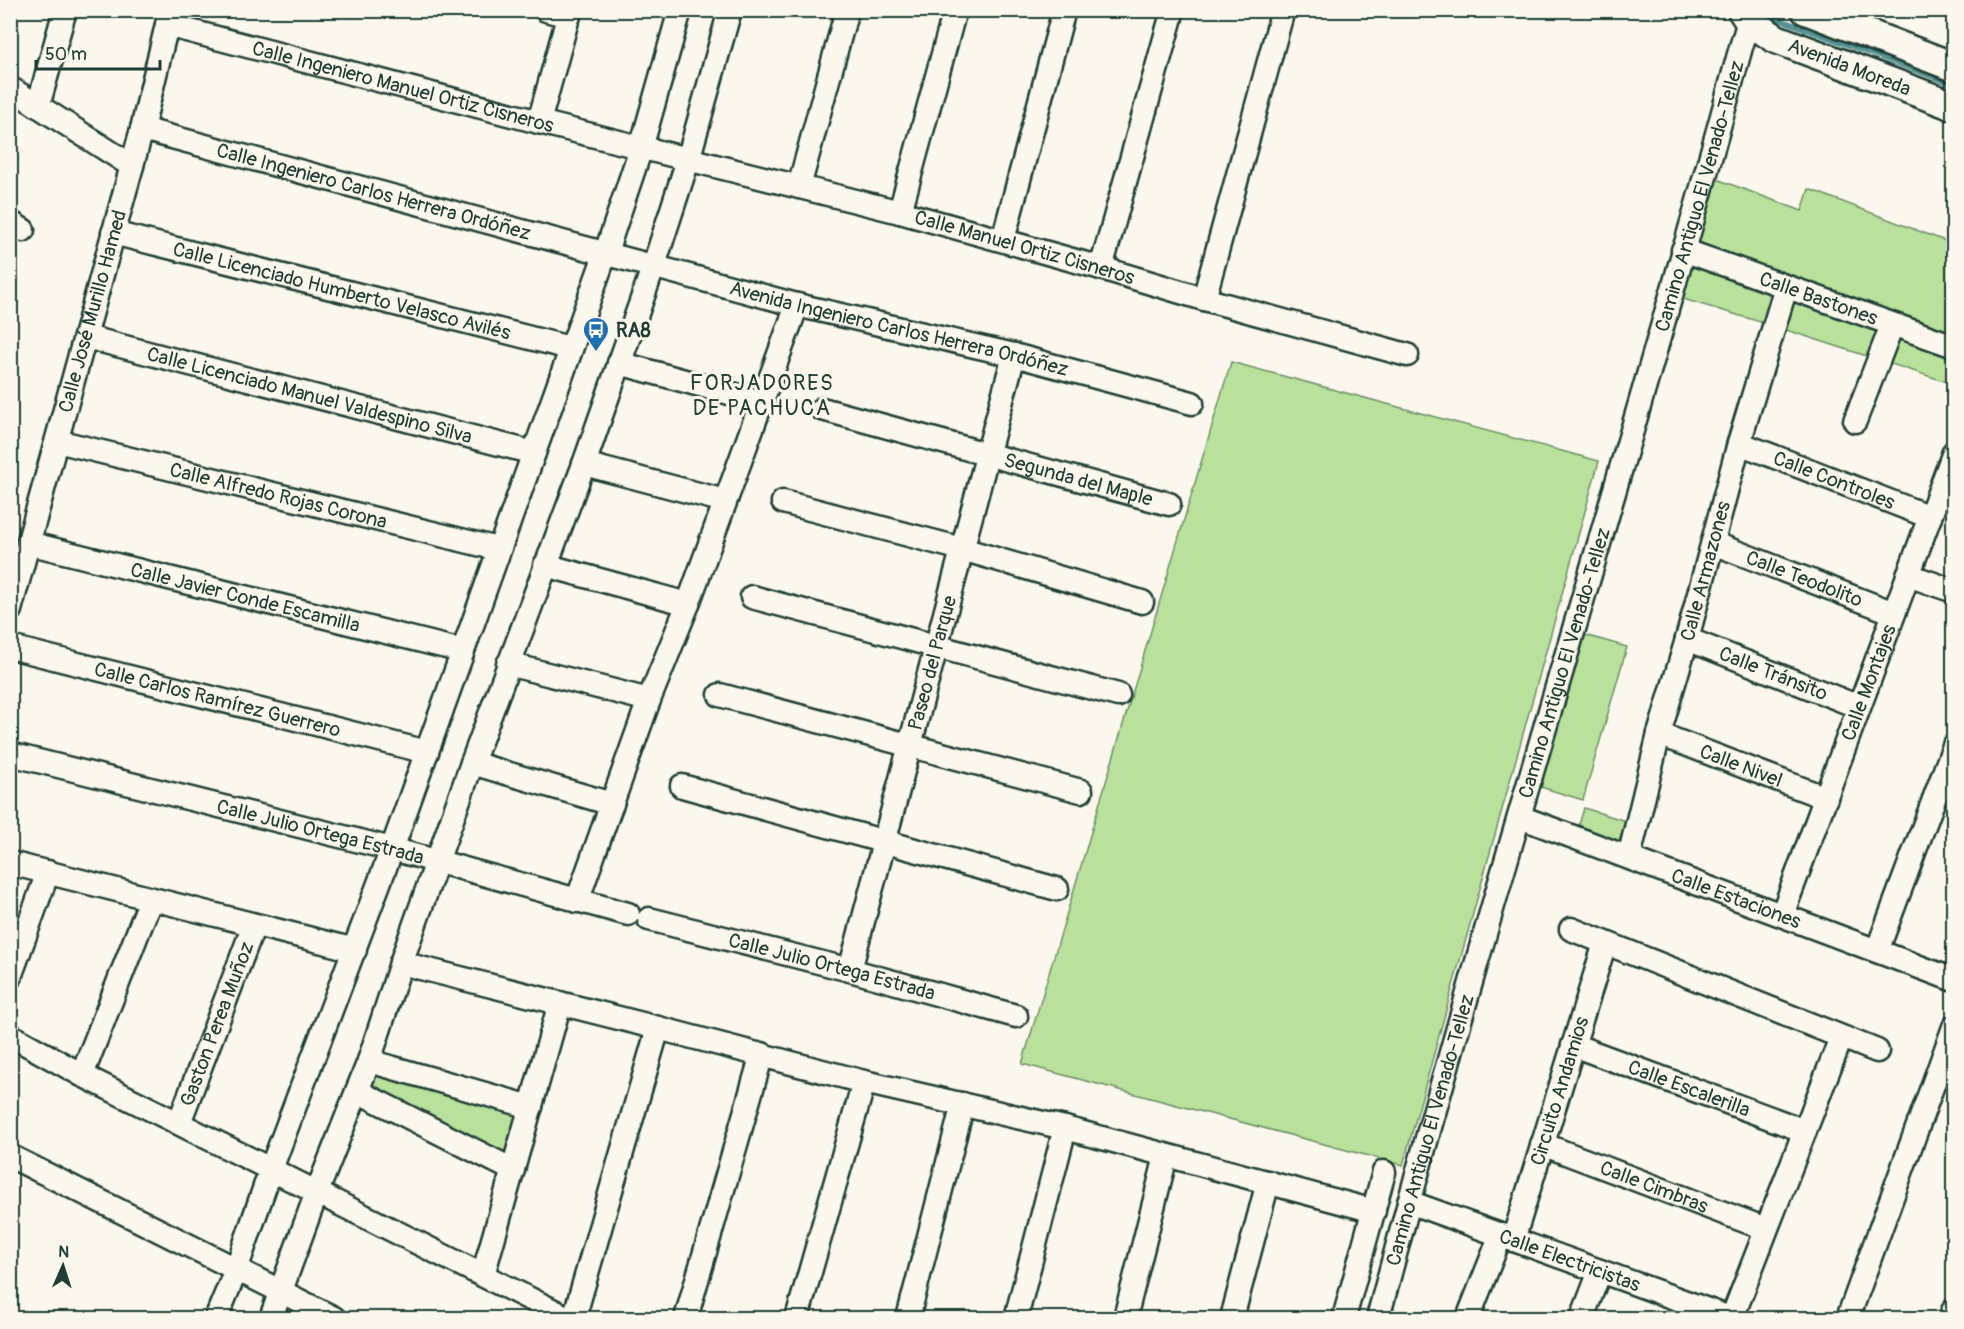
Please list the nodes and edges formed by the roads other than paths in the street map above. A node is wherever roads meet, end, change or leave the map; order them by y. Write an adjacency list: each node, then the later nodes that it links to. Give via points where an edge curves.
1 (65, 10): 17 (street)
2 (546, 10): 11 (street)
3 (680, 10): 21 (street)
4 (730, 10): 22 (street)
5 (848, 10): 24 (street)
6 (956, 10): 25 (street)
7 (1064, 10): 27 (street)
8 (1173, 10): 31 (street)
9 (1283, 10): 33 (street)
10 (1806, 10): 14 (main road, Avenida Moreda)
11 (569, 13): 19 (street)
12 (1749, 14): 18 (main road, Avenida Moreda, via 1776,39); 28 (street, Camino Antiguo El Venado-Tellez)
13 (169, 18): 19 (street, Calle Ingeniero Manuel Ortiz Cisneros); 20 (street, Calle José Murillo Hamed)
14 (1859, 21): 15 (main road, Avenida Moreda)
15 (1953, 67)
16 (10, 88): 17 (street)
17 (38, 106): 23 (street)
18 (1953, 106)
19 (539, 122): 21 (street, Calle Ingeniero Manuel Ortiz Cisneros)
20 (142, 129): 23 (street, Calle José Murillo Hamed); 29 (street, Calle Ingeniero Carlos Herrera Ordóñez)
21 (641, 148): 22 (street, Calle Manuel Ortiz Cisneros); 29 (street)
22 (688, 160): 24 (street, Calle Manuel Ortiz Cisneros); 30 (street)
23 (132, 166): 26 (street, Calle José Murillo Hamed)
24 (799, 187): 25 (street, Calle Manuel Ortiz Cisneros)
25 (900, 212): 27 (street, Calle Manuel Ortiz Cisneros)
26 (113, 233): 36 (street, Calle José Murillo Hamed); 38 (street, Calle Licenciado Humberto Velasco Avilés)
27 (1003, 240): 31 (street, Calle Manuel Ortiz Cisneros)
28 (1683, 250): 32 (street, Calle Bastones); 88 (street, Camino Antiguo El Venado-Tellez)
29 (606, 252): 30 (street, Avenida Ingeniero Carlos Herrera Ordóñez); 38 (street)
30 (654, 265): 34 (street, Avenida Ingeniero Carlos Herrera Ordóñez); 41 (street)
31 (1101, 268): 33 (street, Calle Manuel Ortiz Cisneros)
32 (1786, 287): 35 (street, Calle Bastones); 47 (street, Calle Armazones)
33 (1204, 299): 40 (street, Calle Manuel Ortiz Cisneros)
34 (797, 305): 39 (street, Avenida Ingeniero Carlos Herrera Ordóñez); 42 (street)
35 (1892, 325): 37 (street, Calle Bastones); 45 (street)
36 (86, 336): 46 (street, Calle José Murillo Hamed); 49 (street, Calle Licenciado Manuel Valdespino Silva)
37 (1953, 346)
38 (570, 348): 49 (street)
39 (1014, 355): 43 (street, Avenida Ingeniero Carlos Herrera Ordóñez); 50 (street, Paseo del Parque)
40 (1407, 355)
41 (620, 363): 42 (street); 51 (street)
42 (762, 402): 52 (street)
43 (1192, 403)
44 (822, 409): 50 (street, Segunda del Maple)
45 (1855, 421)
46 (57, 441): 56 (street, Calle José Murillo Hamed); 58 (street, Calle Alfredo Rojas Corona)
47 (1739, 443): 55 (street, Calle Controles); 57 (street, Calle Armazones)
48 (1953, 452): 55 (street, Calle Montajes)
49 (534, 453): 58 (street)
50 (988, 453): 54 (street, Segunda del Maple); 59 (street, Paseo del Parque)
51 (584, 464): 52 (street); 60 (street)
52 (725, 501): 65 (street)
53 (783, 502): 59 (street)
54 (1169, 504)
55 (1930, 517): 61 (street, Calle Montajes)
56 (28, 543): 66 (street, Calle José Murillo Hamed); 71 (street, Calle Javier Conde Escamilla)
57 (1713, 543): 67 (street, Calle Teodolito); 68 (street, Calle Armazones)
58 (498, 549): 71 (street)
59 (962, 549): 64 (street); 70 (street, Paseo del Parque)
60 (545, 566): 65 (street); 72 (street)
61 (1908, 575): 62 (street); 67 (street, Calle Montajes)
62 (1953, 591)
63 (752, 597): 70 (street)
64 (1142, 602)
65 (688, 604): 75 (street)
66 (10, 610)
67 (1894, 613): 76 (street, Calle Montajes)
68 (1687, 639): 76 (street, Calle Tránsito); 77 (street, Calle Armazones)
69 (10, 647): 80 (street, Calle Carlos Ramírez Guerrero)
70 (938, 647): 74 (street); 78 (street, Paseo del Parque)
71 (462, 651): 80 (street)
72 (508, 664): 75 (street); 82 (street)
73 (720, 695): 78 (street)
74 (1118, 695)
75 (649, 700): 87 (street)
76 (1859, 706): 86 (street, Calle Montajes)
77 (1659, 734): 86 (street, Calle Nivel); 91 (street, Calle Armazones)
78 (912, 745): 85 (street); 89 (street, Paseo del Parque)
79 (1953, 746): 83 (street)
80 (427, 752): 90 (street)
81 (10, 754): 90 (street, Calle Julio Ortega Estrada)
82 (472, 764): 87 (street); 92 (street)
83 (1947, 782): 103 (street)
84 (682, 786): 89 (street)
85 (1081, 791)
86 (1826, 798): 98 (street, Calle Montajes)
87 (612, 804): 97 (street)
88 (1520, 817): 91 (street, Calle Estaciones); 134 (street, Camino Antiguo El Venado-Tellez)
89 (885, 842): 95 (street); 105 (street, Paseo del Parque)
90 (392, 849): 92 (street, Calle Julio Ortega Estrada); 102 (street)
91 (1629, 857): 98 (street, Calle Estaciones)
92 (438, 861): 97 (street, Calle Julio Ortega Estrada); 104 (street)
93 (10, 863): 94 (street)
94 (48, 872): 96 (street); 106 (street)
95 (1057, 889)
96 (151, 899): 99 (street); 118 (street)
97 (577, 901): 105 (street, Calle Julio Ortega Estrada)
98 (1782, 915): 103 (street, Calle Estaciones)
99 (254, 925): 102 (street); 123 (street, Gaston Perea Muñoz)
100 (1571, 928): 101 (street)
101 (1605, 943): 113 (street); 114 (street, Circuito Andamios)
102 (355, 950): 129 (street)
103 (1877, 951): 107 (street, Calle Estaciones)
104 (401, 963): 108 (street); 117 (street)
105 (850, 970): 109 (street, Calle Julio Ortega Estrada)
106 (11, 974)
107 (1953, 980)
108 (560, 1003): 111 (street); 122 (street)
109 (1016, 1016)
110 (1953, 1027): 160 (street)
111 (658, 1028): 116 (street); 148 (street)
112 (10, 1035): 118 (street)
113 (1841, 1038): 115 (street); 125 (street)
114 (1573, 1045): 125 (street, Calle Escalerilla); 126 (street, Circuito Andamios)
115 (1877, 1051)
116 (762, 1054): 119 (street); 149 (street)
117 (369, 1061): 120 (street); 122 (street)
118 (82, 1075): 123 (street)
119 (864, 1082): 121 (street); 150 (street)
120 (357, 1091): 130 (street); 133 (street)
121 (963, 1104): 124 (street); 151 (street)
122 (531, 1107): 130 (street)
123 (179, 1123): 129 (street)
124 (1065, 1128): 127 (street); 152 (street)
125 (1805, 1131): 136 (street)
126 (1542, 1144): 136 (street, Calle Cimbras); 137 (street, Circuito Andamios)
127 (1166, 1155): 132 (street); 153 (street)
128 (10, 1156): 138 (street)
129 (271, 1169): 133 (street); 138 (street)
130 (513, 1170): 140 (street)
131 (1384, 1172): 135 (street)
132 (1268, 1182): 135 (street); 154 (street)
133 (317, 1192): 140 (street); 141 (street)
134 (1409, 1202): 137 (street, Calle Electricistas); 156 (street, Camino Antiguo El Venado-Tellez)
135 (1374, 1210): 155 (street)
136 (1766, 1229): 159 (street)
137 (1507, 1237): 139 (street, Calle Electricistas); 157 (street, Circuito Andamios)
138 (236, 1270): 141 (street); 144 (street)
139 (1600, 1271): 143 (street, Calle Electricistas); 158 (street)
140 (483, 1275): 147 (street)
141 (282, 1292): 145 (street); 146 (street)
142 (1953, 1309): 161 (street)
143 (1693, 1312): 159 (street, Calle Electricistas)
144 (217, 1316)
145 (271, 1318)
146 (334, 1318)
147 (568, 1318)
148 (574, 1318)
149 (686, 1318)
150 (797, 1318)
151 (908, 1318)
152 (1016, 1318)
153 (1125, 1318)
154 (1232, 1318)
155 (1344, 1318)
156 (1378, 1318)
157 (1468, 1318)
158 (1582, 1318)
159 (1731, 1318)
160 (1848, 1318)
161 (1950, 1318)

